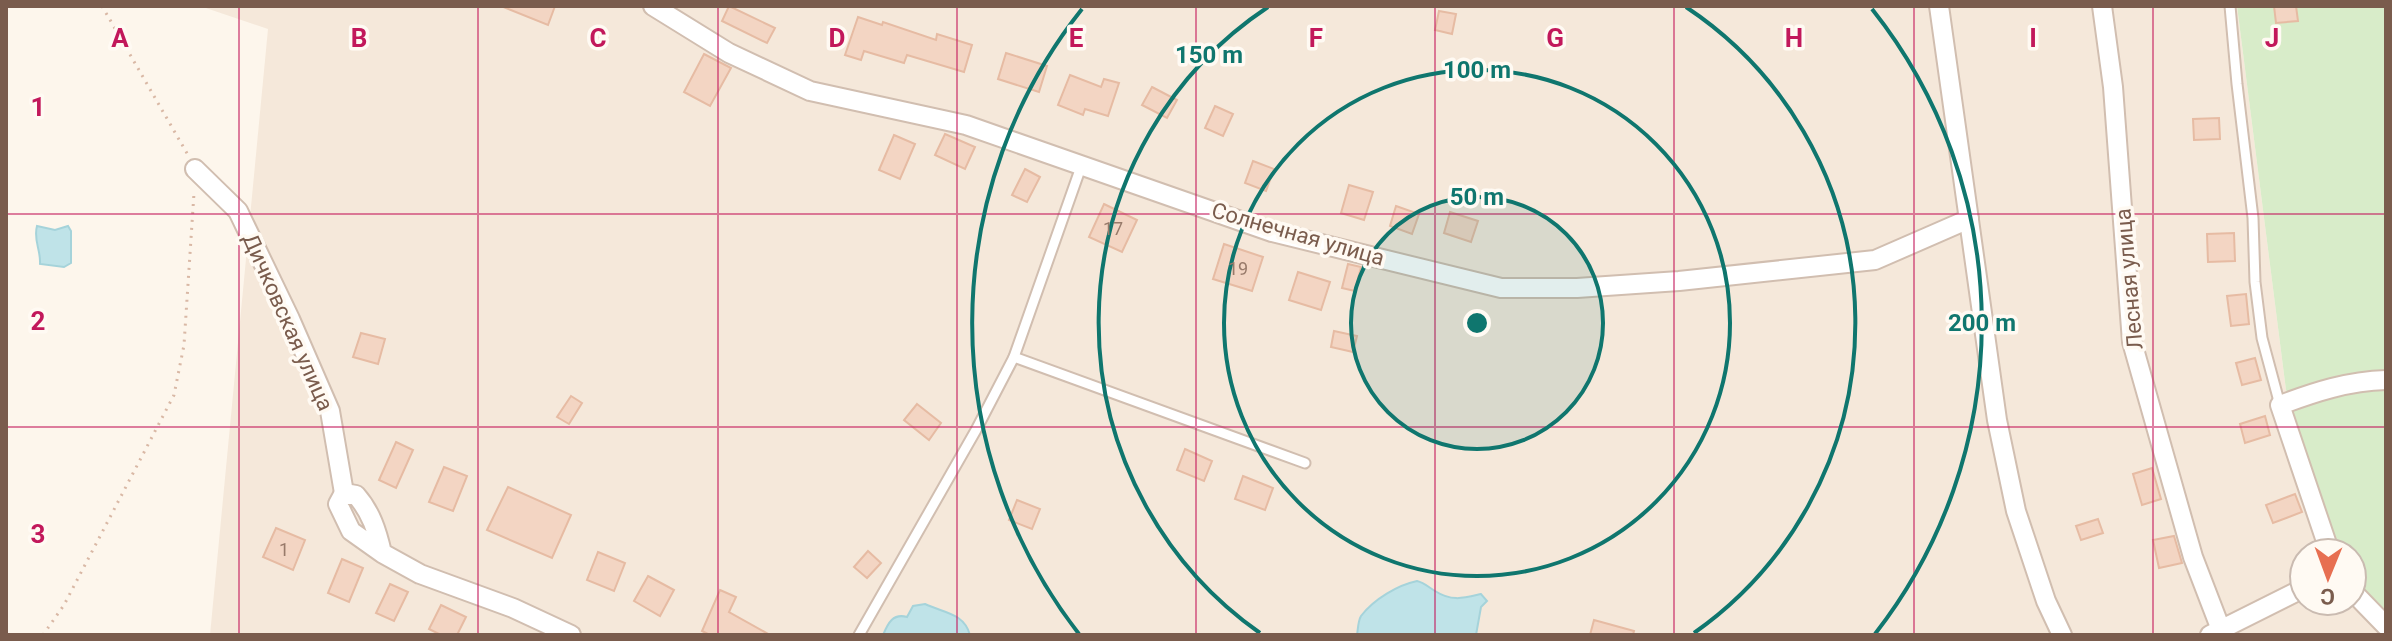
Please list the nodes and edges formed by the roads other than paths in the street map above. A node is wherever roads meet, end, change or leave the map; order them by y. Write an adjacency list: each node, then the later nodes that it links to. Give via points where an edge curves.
1 (653, 6): 5 (street, Солнечная улица, via 729,53 810,91 966,125)
2 (1939, 6): 7 (street)
3 (2102, 6): 16 (street, Лесная улица, via 2132,342)
4 (2230, 6): 10 (lane, via 2256,296)
5 (1082, 164): 7 (street, Солнечная улица, via 1272,232 1501,288 1679,281 1875,260); 8 (lane)
6 (195, 169): 17 (street, Дичковская улица, via 238,211 330,411 344,493 338,504 351,531 420,574)
7 (1969, 219): 19 (street, via 1997,420 2016,511)
8 (1014, 357): 11 (lane); 18 (lane)
9 (2386, 380): 10 (street, via 2325,388)
10 (2280, 405): 12 (street)
11 (1305, 463)
12 (2325, 537)
13 (2288, 596): 16 (street)
14 (2368, 607): 15 (street)
15 (2386, 626)
16 (2217, 633)
17 (571, 635)
18 (859, 635)
19 (2062, 635)

